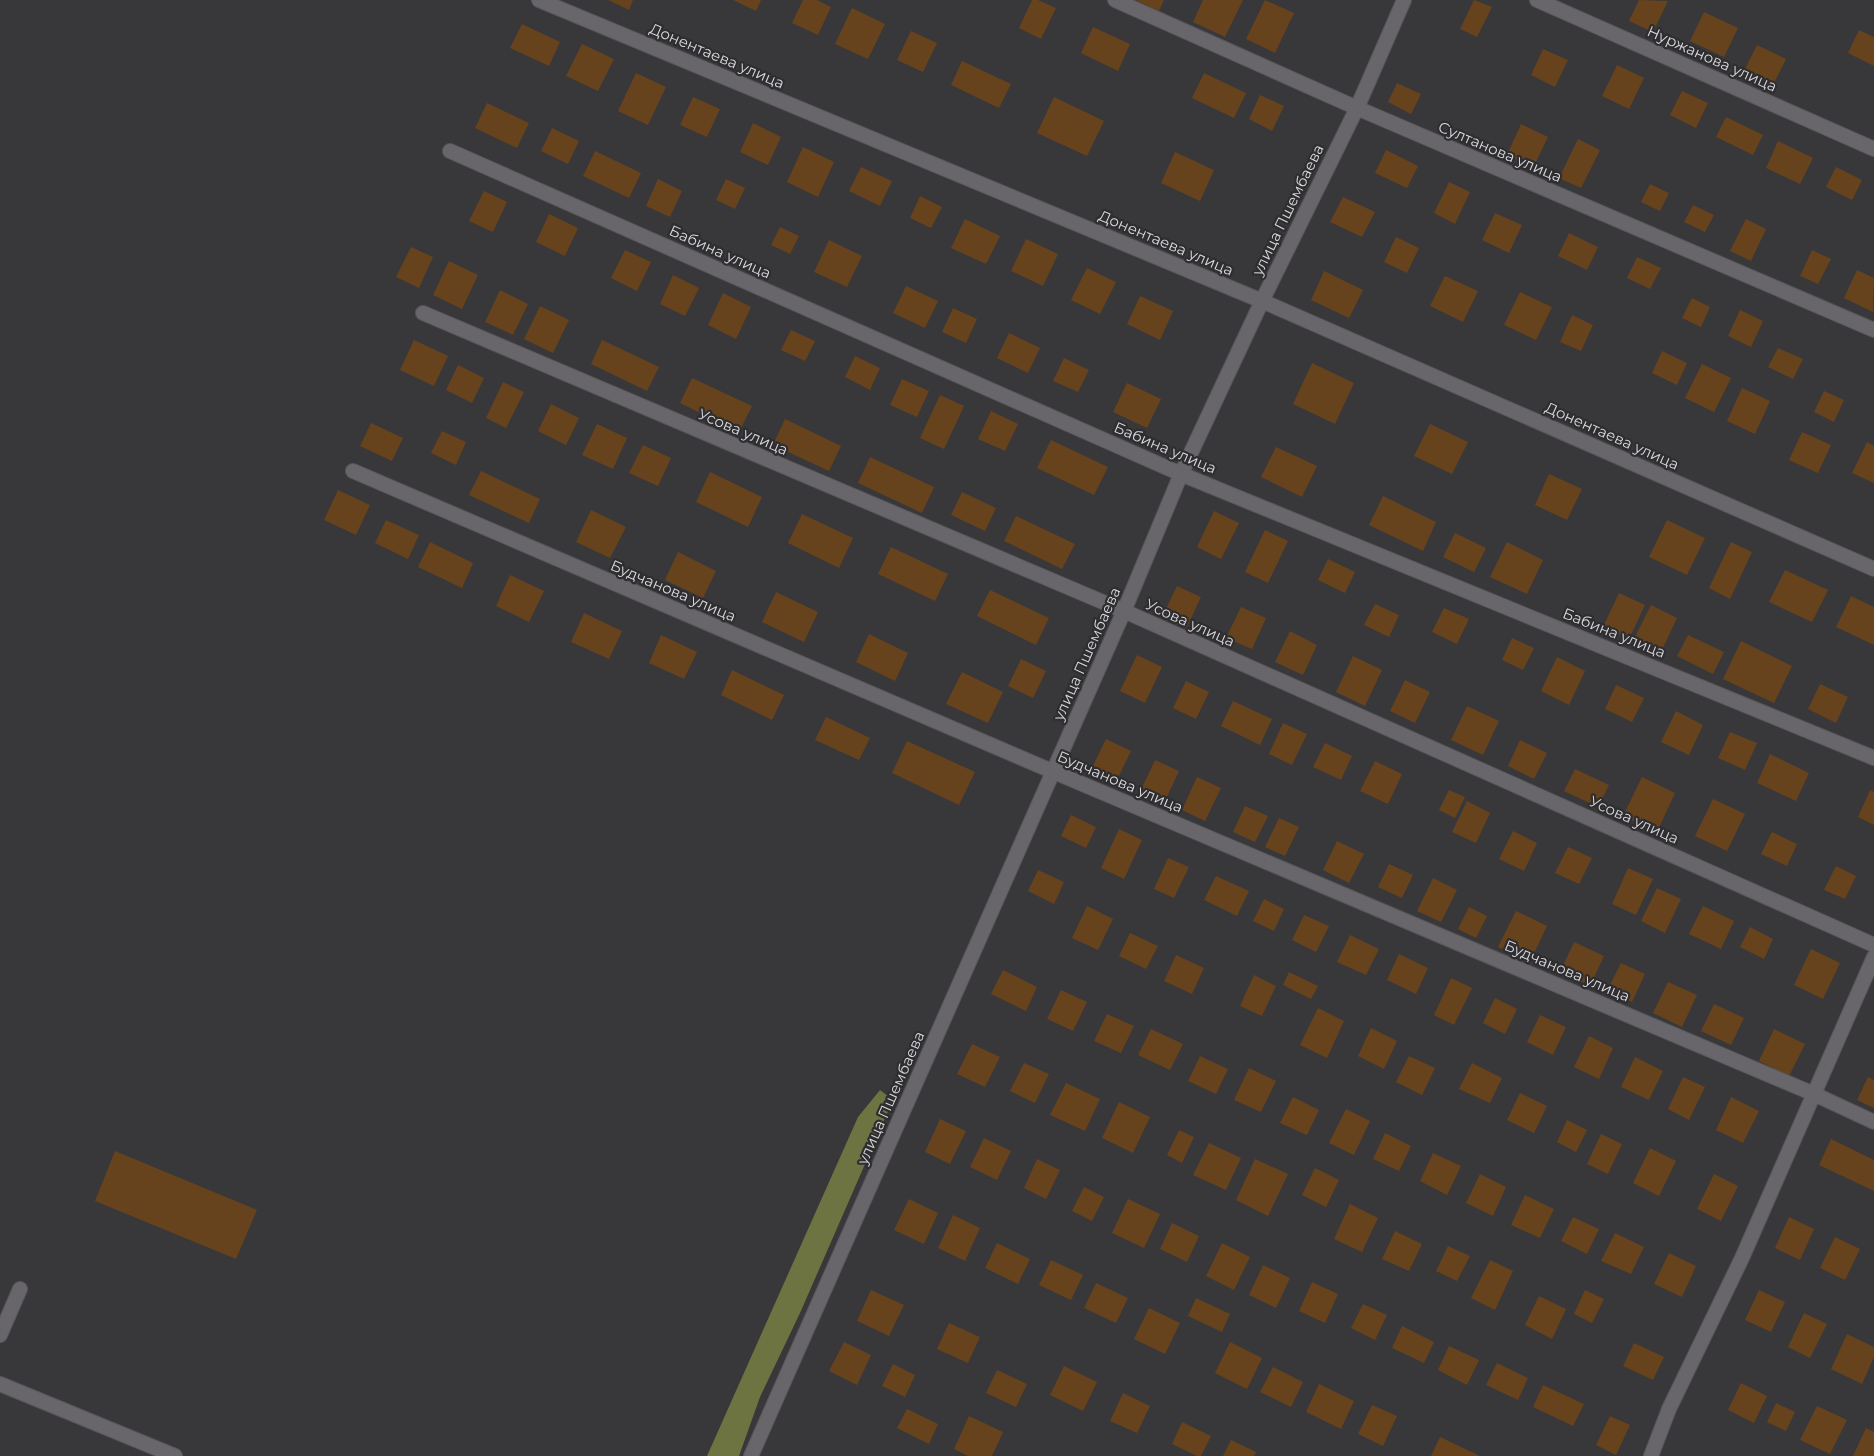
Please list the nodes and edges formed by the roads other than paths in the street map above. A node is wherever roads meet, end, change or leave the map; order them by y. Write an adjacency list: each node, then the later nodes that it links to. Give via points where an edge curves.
1 (539, 0): 8 (street, Донентаева улица)
2 (1115, 0): 5 (street, Султанова улица)
3 (1404, 0): 5 (street, улица Пшембаева)
4 (1537, 0): 6 (street, Нуржанова улица)
5 (1357, 108): 8 (street, улица Пшембаева); 10 (street, Султанова улица)
6 (1874, 148)
7 (450, 151): 12 (street, Бабина улица)
8 (1262, 301): 12 (street, улица Пшембаева); 13 (street, Донентаева улица)
9 (423, 313): 14 (street, Усова улица)
10 (1874, 330)
11 (353, 471): 16 (street, Будчанова улица)
12 (1181, 474): 14 (street, улица Пшембаева); 15 (street, Бабина улица)
13 (1874, 569)
14 (1124, 611): 16 (street, улица Пшембаева); 17 (street, Усова улица)
15 (1874, 758)
16 (1054, 772): 19 (street, Будчанова улица); 25 (street, улица Пшембаева)
17 (1874, 945)
18 (1874, 957): 19 (street)
19 (1814, 1094): 20 (street, Будчанова улица); 26 (street)
20 (1874, 1122)
21 (20, 1289): 22 (street)
22 (0, 1335)
23 (0, 1384): 24 (street)
24 (175, 1456)
25 (751, 1456)
26 (1651, 1456)

